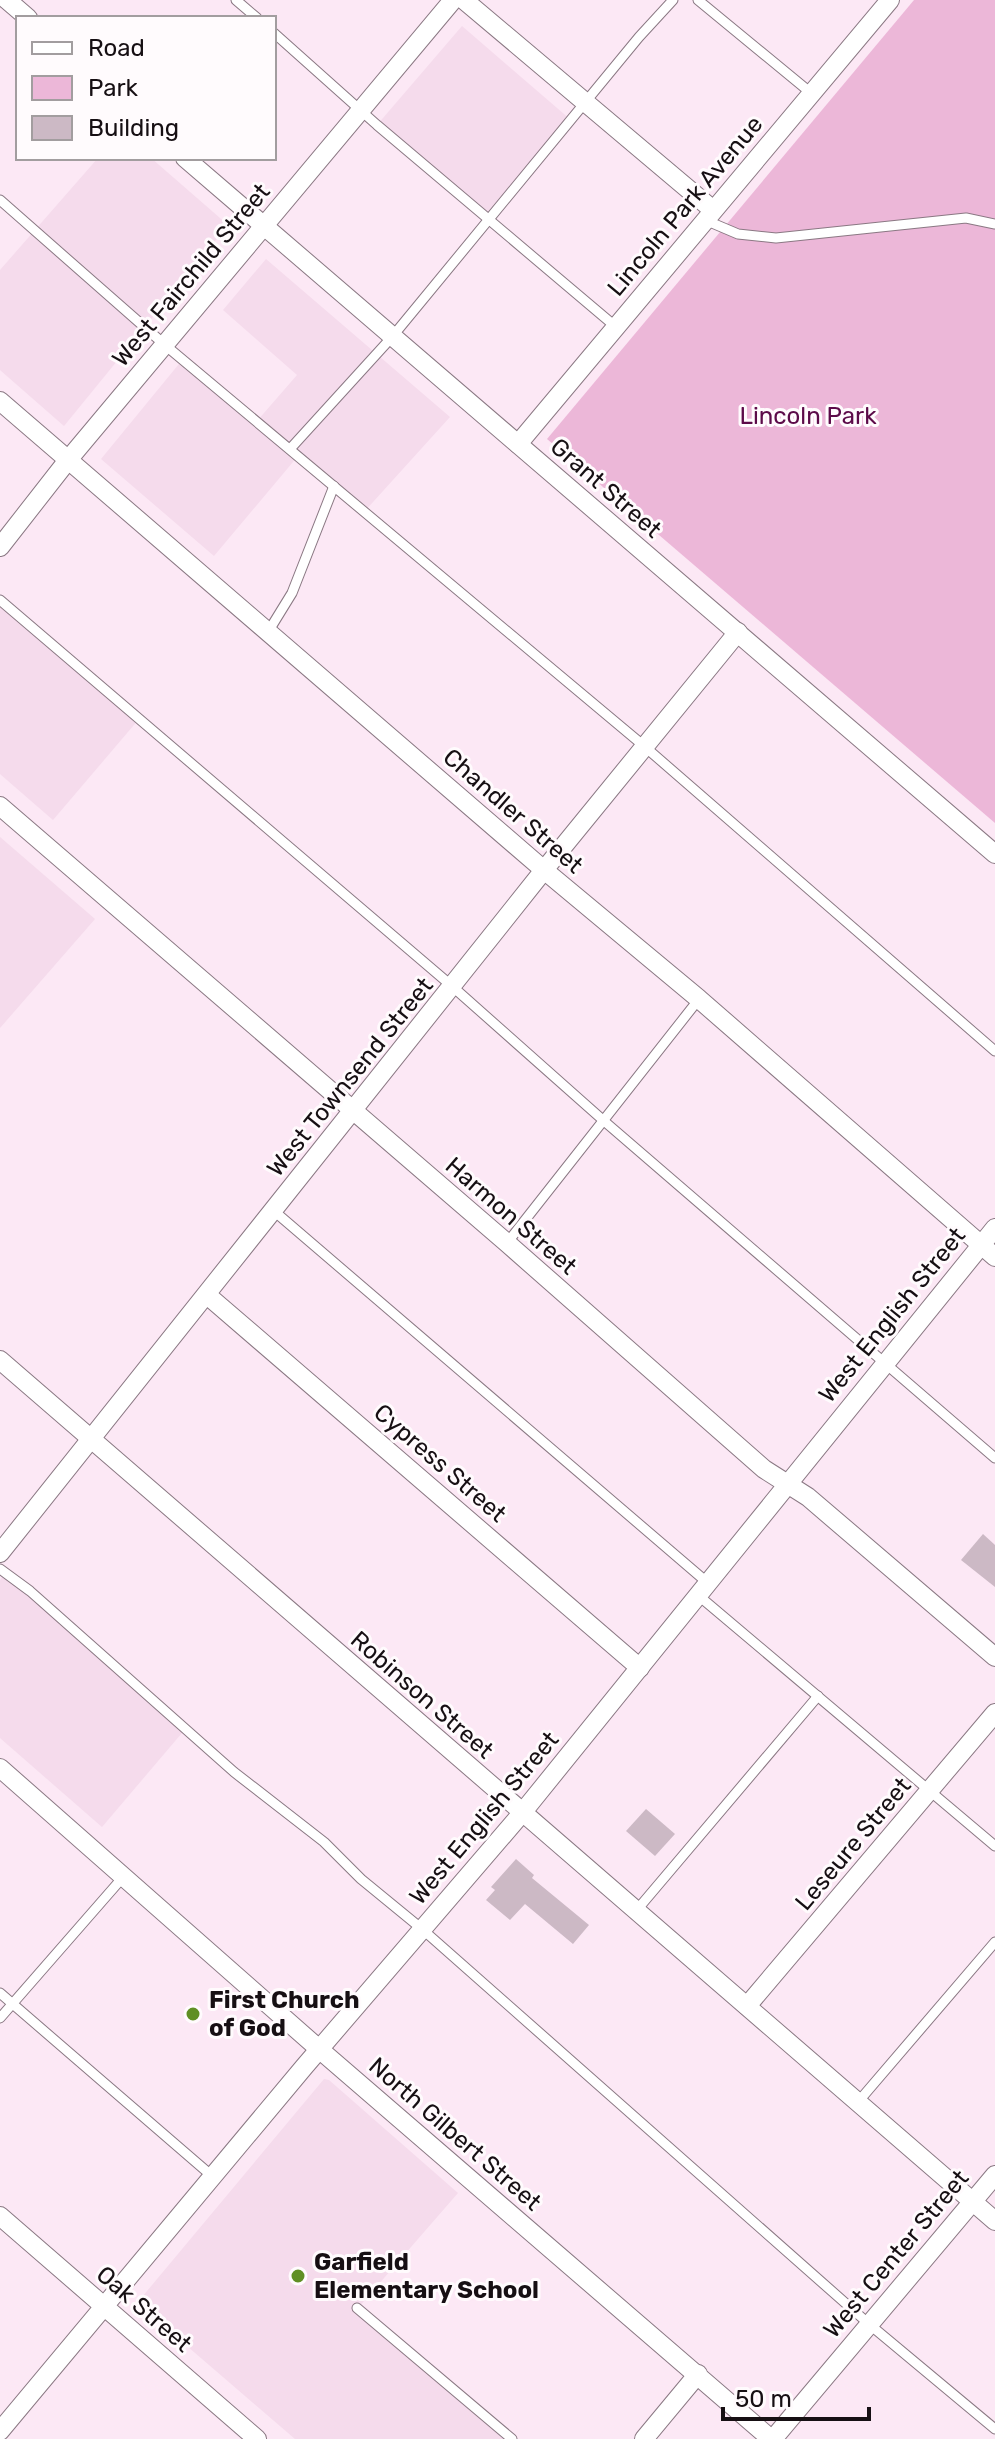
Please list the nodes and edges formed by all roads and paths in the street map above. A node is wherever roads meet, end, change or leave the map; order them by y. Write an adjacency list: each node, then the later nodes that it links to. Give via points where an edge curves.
1 (236, 0): 9 (lane)
2 (453, 0): 13 (street, West Fairchild Street)
3 (464, 0): 12 (street)
4 (673, 0): 12 (lane)
5 (698, 0): 11 (lane)
6 (890, 0): 11 (street, Lincoln Park Avenue)
7 (7, 4): 8 (street)
8 (25, 16)
9 (255, 16)
10 (276, 35): 13 (lane)
11 (811, 93): 16 (street, Lincoln Park Avenue)
12 (586, 102): 16 (street); 17 (lane)
13 (361, 111): 17 (lane); 19 (street, West Fairchild Street)
14 (187, 160): 19 (street, Grant Street)
15 (0, 200): 22 (lane)
16 (709, 215): 18 (lane, via 738,234 776,238 966,218); 20 (street, Lincoln Park Avenue)
17 (488, 219): 20 (lane); 21 (lane)
18 (995, 224)
19 (263, 227): 21 (street, Grant Street); 22 (street, West Fairchild Street)
20 (616, 327): 24 (street, Lincoln Park Avenue)
21 (392, 337): 24 (street, Grant Street); 25 (lane)
22 (165, 345): 25 (lane); 26 (street, West Fairchild Street)
23 (0, 401): 26 (street, Chandler Street)
24 (518, 444): 31 (street, Grant Street)
25 (290, 449): 27 (lane)
26 (68, 460): 28 (street, West Fairchild Street); 30 (street, Chandler Street)
27 (334, 486): 30 (lane, via 292,593); 32 (lane)
28 (0, 547)
29 (0, 600): 36 (lane)
30 (268, 632): 35 (street, Chandler Street)
31 (738, 632): 32 (street, West Townsend Street); 34 (street, Grant Street)
32 (644, 746): 35 (street, West Townsend Street); 38 (lane)
33 (0, 806): 39 (street, Harmon Street)
34 (995, 854)
35 (544, 870): 36 (street, West Townsend Street); 37 (street, Chandler Street)
36 (453, 987): 39 (street, West Townsend Street); 40 (lane)
37 (699, 999): 40 (lane); 44 (street, Chandler Street)
38 (995, 1051)
39 (353, 1111): 41 (street, West Townsend Street); 43 (street, Harmon Street)
40 (604, 1121): 43 (lane); 47 (lane)
41 (274, 1211): 45 (street, West Townsend Street); 53 (lane)
42 (995, 1228): 44 (street, West English Street)
43 (507, 1243): 50 (street, Harmon Street, via 764,1469)
44 (988, 1251): 47 (street, West English Street)
45 (207, 1295): 48 (street, West Townsend Street); 55 (street, Cypress Street)
46 (0, 1360): 48 (street, Robinson Street)
47 (883, 1363): 49 (lane); 50 (street, West English Street)
48 (91, 1440): 51 (street, West Townsend Street); 60 (street, Robinson Street)
49 (995, 1458)
50 (787, 1483): 53 (street, West English Street); 54 (street, Harmon Street)
51 (0, 1553)
52 (0, 1569): 64 (lane)
53 (704, 1590): 55 (street, West English Street); 56 (lane)
54 (995, 1657)
55 (640, 1668): 60 (street, West English Street)
56 (818, 1696): 59 (lane); 63 (lane)
57 (995, 1713): 59 (street, Leseure Street)
58 (0, 1768): 62 (street, North Gilbert Street)
59 (929, 1792): 61 (lane); 68 (street, Leseure Street)
60 (522, 1813): 63 (street, Robinson Street); 64 (street, West English Street)
61 (995, 1846)
62 (124, 1876): 67 (lane); 70 (street, North Gilbert Street)
63 (636, 1911): 68 (street, Robinson Street)
64 (422, 1929): 70 (street, West English Street); 79 (lane)
65 (995, 1942): 71 (lane)
66 (0, 1993): 67 (lane)
67 (12, 2004): 69 (lane); 73 (lane)
68 (747, 2006): 71 (street, Robinson Street)
69 (0, 2018)
70 (319, 2049): 73 (street, West English Street); 80 (street, North Gilbert Street)
71 (858, 2102): 74 (street, Robinson Street)
72 (995, 2175): 74 (street, West Center Street)
73 (212, 2176): 77 (street, West English Street)
74 (972, 2202): 76 (street, Robinson Street); 79 (street, West Center Street)
75 (0, 2216): 77 (street, Oak Street)
76 (995, 2221)
77 (105, 2306): 82 (street, West English Street); 83 (street, Oak Street)
78 (357, 2308): 84 (lane)
79 (869, 2324): 81 (lane); 86 (street, West Center Street)
80 (698, 2374): 85 (street); 86 (street, North Gilbert Street)
81 (995, 2429)
82 (0, 2431)
83 (257, 2439)
84 (512, 2439)
85 (644, 2439)
86 (772, 2439)

